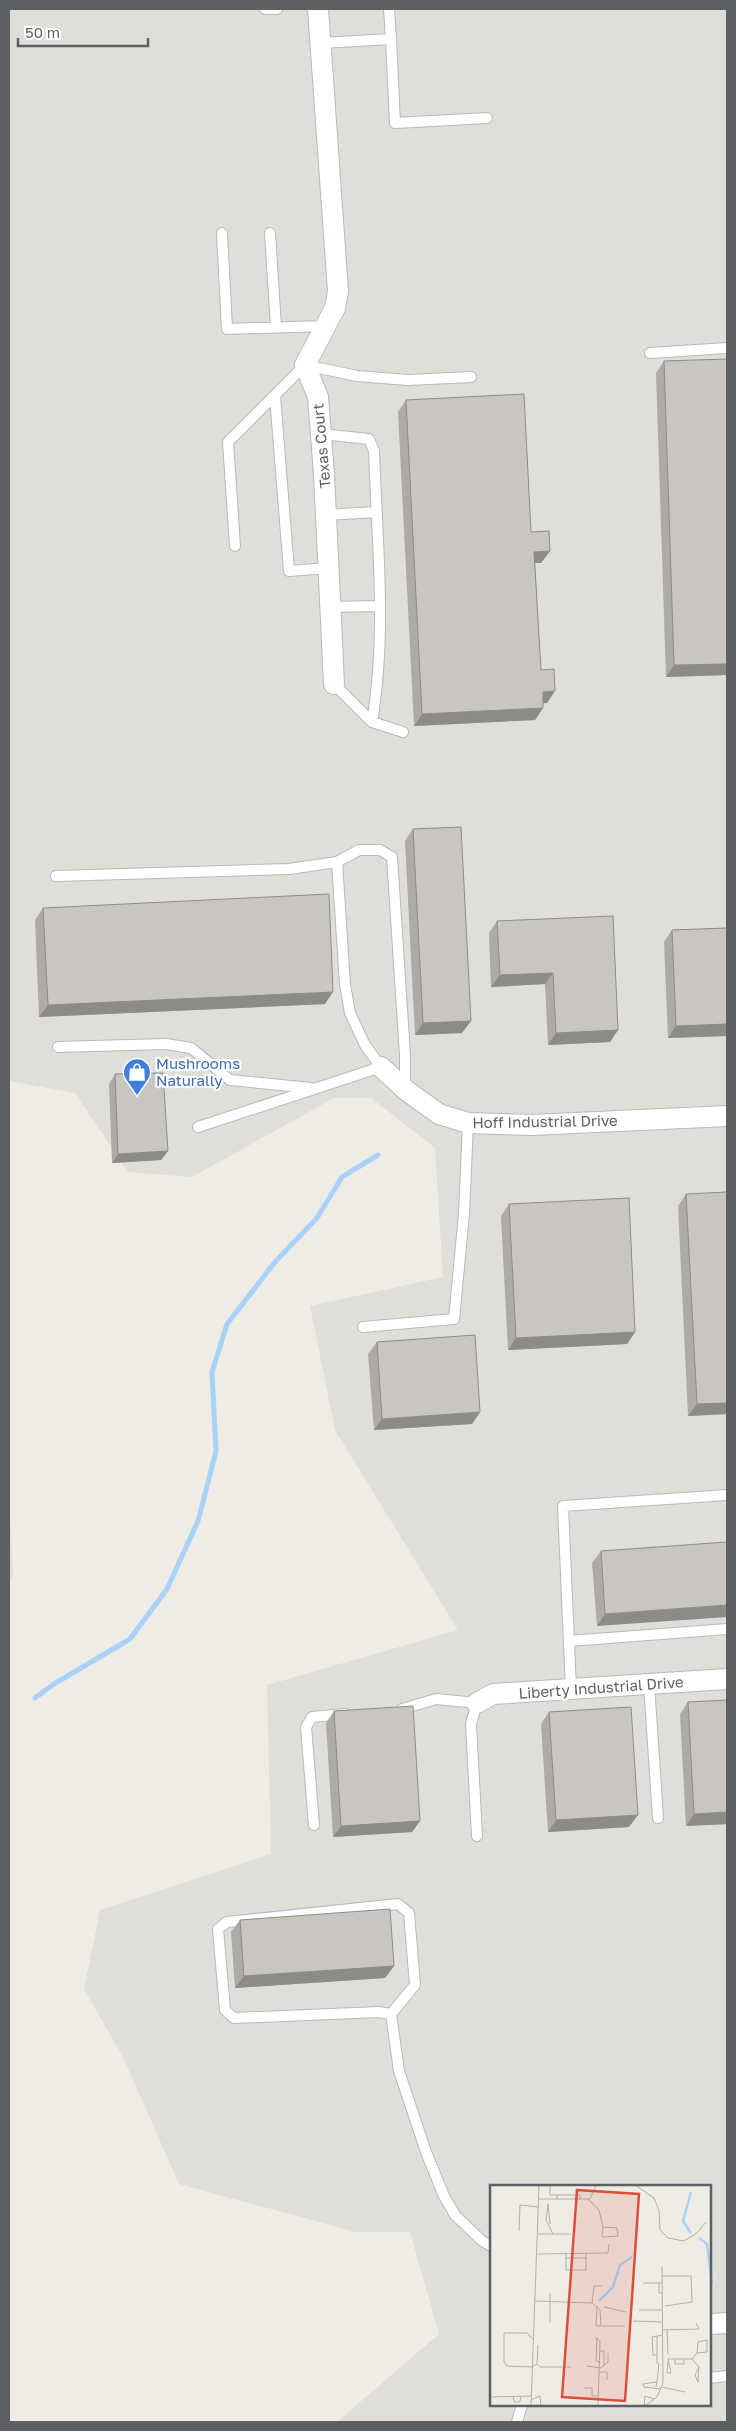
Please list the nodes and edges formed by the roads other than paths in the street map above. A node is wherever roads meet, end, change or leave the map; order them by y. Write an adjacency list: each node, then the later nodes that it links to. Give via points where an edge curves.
1 (265, 9): 2 (lane)
2 (277, 9)
3 (318, 9): 6 (street)
4 (389, 9): 5 (lane)
5 (391, 39): 6 (lane); 7 (lane, via 395,123)
6 (321, 43): 10 (street, via 338,291 335,308)
7 (487, 118)
8 (222, 233): 11 (lane, via 227,328)
9 (270, 233): 11 (lane)
10 (325, 326): 11 (lane); 14 (street)
11 (276, 328)
12 (727, 348): 13 (lane)
13 (650, 353)
14 (304, 365): 15 (lane, via 356,376 399,379); 16 (lane); 17 (street, Texas Court, via 318,397)
15 (472, 377)
16 (275, 396): 20 (lane, via 228,442); 21 (lane, via 289,571)
17 (321, 434): 18 (lane, via 369,439 374,451); 19 (street, Texas Court)
18 (376, 512): 19 (lane); 22 (lane)
19 (326, 515): 21 (street, Texas Court)
20 (236, 546)
21 (328, 568): 23 (street, Texas Court)
22 (380, 606): 23 (lane); 25 (lane, via 379,682)
23 (330, 607): 24 (street, Texas Court)
24 (334, 684): 25 (lane)
25 (372, 722): 26 (lane)
26 (403, 732)
27 (337, 862): 28 (lane, via 289,869); 30 (lane, via 350,1013 365,1046); 32 (lane, via 359,850 380,850 392,857)
28 (56, 876)
29 (58, 1047): 31 (lane, via 166,1044 191,1048 230,1080)
30 (381, 1066): 31 (lane); 32 (street, Hoff Industrial Drive)
31 (316, 1088): 35 (lane)
32 (405, 1089): 34 (street, Hoff Industrial Drive, via 439,1114)
33 (727, 1116): 34 (street, Hoff Industrial Drive, via 531,1125)
34 (468, 1123): 36 (lane, via 454,1319)
35 (198, 1127)
36 (363, 1327)
37 (727, 1495): 39 (lane, via 563,1506)
38 (727, 1629): 39 (lane)
39 (569, 1641): 42 (lane)
40 (727, 1679): 41 (street, Liberty Industrial Drive)
41 (649, 1684): 42 (street, Liberty Industrial Drive); 46 (lane)
42 (571, 1690): 43 (street, Liberty Industrial Drive, via 493,1694)
43 (477, 1703): 44 (lane, via 436,1699); 48 (lane, via 471,1724)
44 (393, 1710)
45 (357, 1713): 47 (lane, via 312,1717 306,1727)
46 (658, 1818)
47 (314, 1825)
48 (477, 1836)
49 (391, 2014): 49 (lane, via 234,2018 225,2010 218,1929 227,1922 398,1904 409,1913 415,1985); 50 (lane, via 399,2071 444,2196 455,2215)
50 (490, 2245)
51 (727, 2323): 52 (street)
52 (711, 2324)
53 (727, 2376): 54 (lane)
54 (711, 2378)
55 (522, 2406): 56 (lane)
56 (517, 2422)

